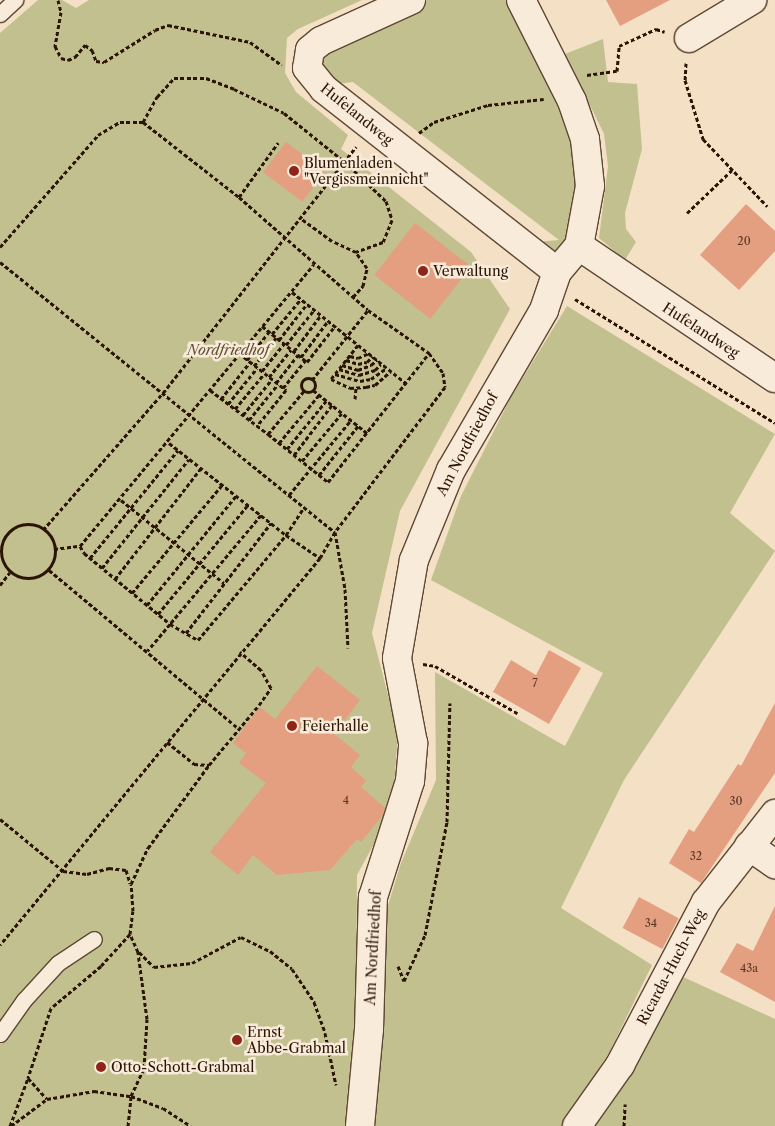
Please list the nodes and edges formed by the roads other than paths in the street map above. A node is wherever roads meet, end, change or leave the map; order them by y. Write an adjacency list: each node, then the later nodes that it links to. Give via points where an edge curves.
1 (15, 0): 5 (lane)
2 (411, 0): 8 (street, Hufelandweg, via 321,41 310,50 306,61 311,75 324,89)
3 (521, 0): 7 (street, via 572,101 589,157 590,186)
4 (752, 0): 6 (street)
5 (0, 14)
6 (689, 38)
7 (579, 246): 8 (street); 9 (street, Hufelandweg)
8 (557, 272): 15 (street, Am Nordfriedhof, via 544,310 450,470 414,560 397,658 413,753 403,812 373,897 370,1030)
9 (775, 378)
10 (775, 814): 11 (street, Ricarda-Huch-Weg)
11 (749, 846): 12 (street); 16 (street, Ricarda-Huch-Weg, via 706,902 620,1065)
12 (775, 864)
13 (94, 939): 14 (lane, via 58,963 24,1000)
14 (0, 1034)
15 (360, 1126)
16 (577, 1126)

